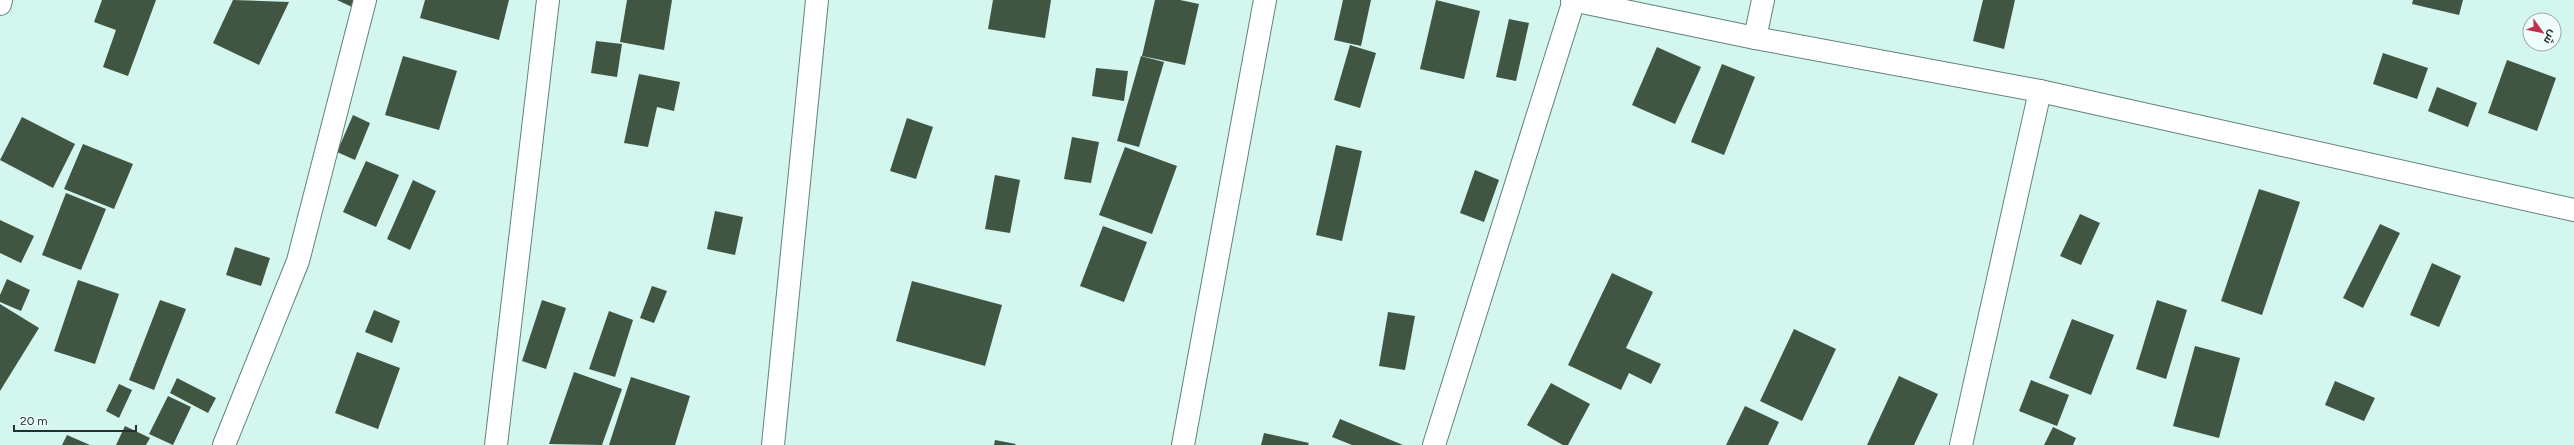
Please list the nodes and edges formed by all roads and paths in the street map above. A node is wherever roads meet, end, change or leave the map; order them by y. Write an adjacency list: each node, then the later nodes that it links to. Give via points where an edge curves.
1 (1, 0): 8 (street)
2 (365, 0): 12 (street, via 298,261)
3 (548, 0): 13 (street)
4 (817, 0): 14 (street)
5 (1265, 0): 15 (street)
6 (1573, 0): 9 (street); 16 (street)
7 (1763, 0): 9 (street)
8 (0, 4)
9 (1755, 38): 10 (street)
10 (2040, 91): 11 (street); 17 (street)
11 (2574, 210)
12 (224, 445)
13 (496, 445)
14 (773, 445)
15 (1183, 445)
16 (1434, 445)
17 (1961, 445)

